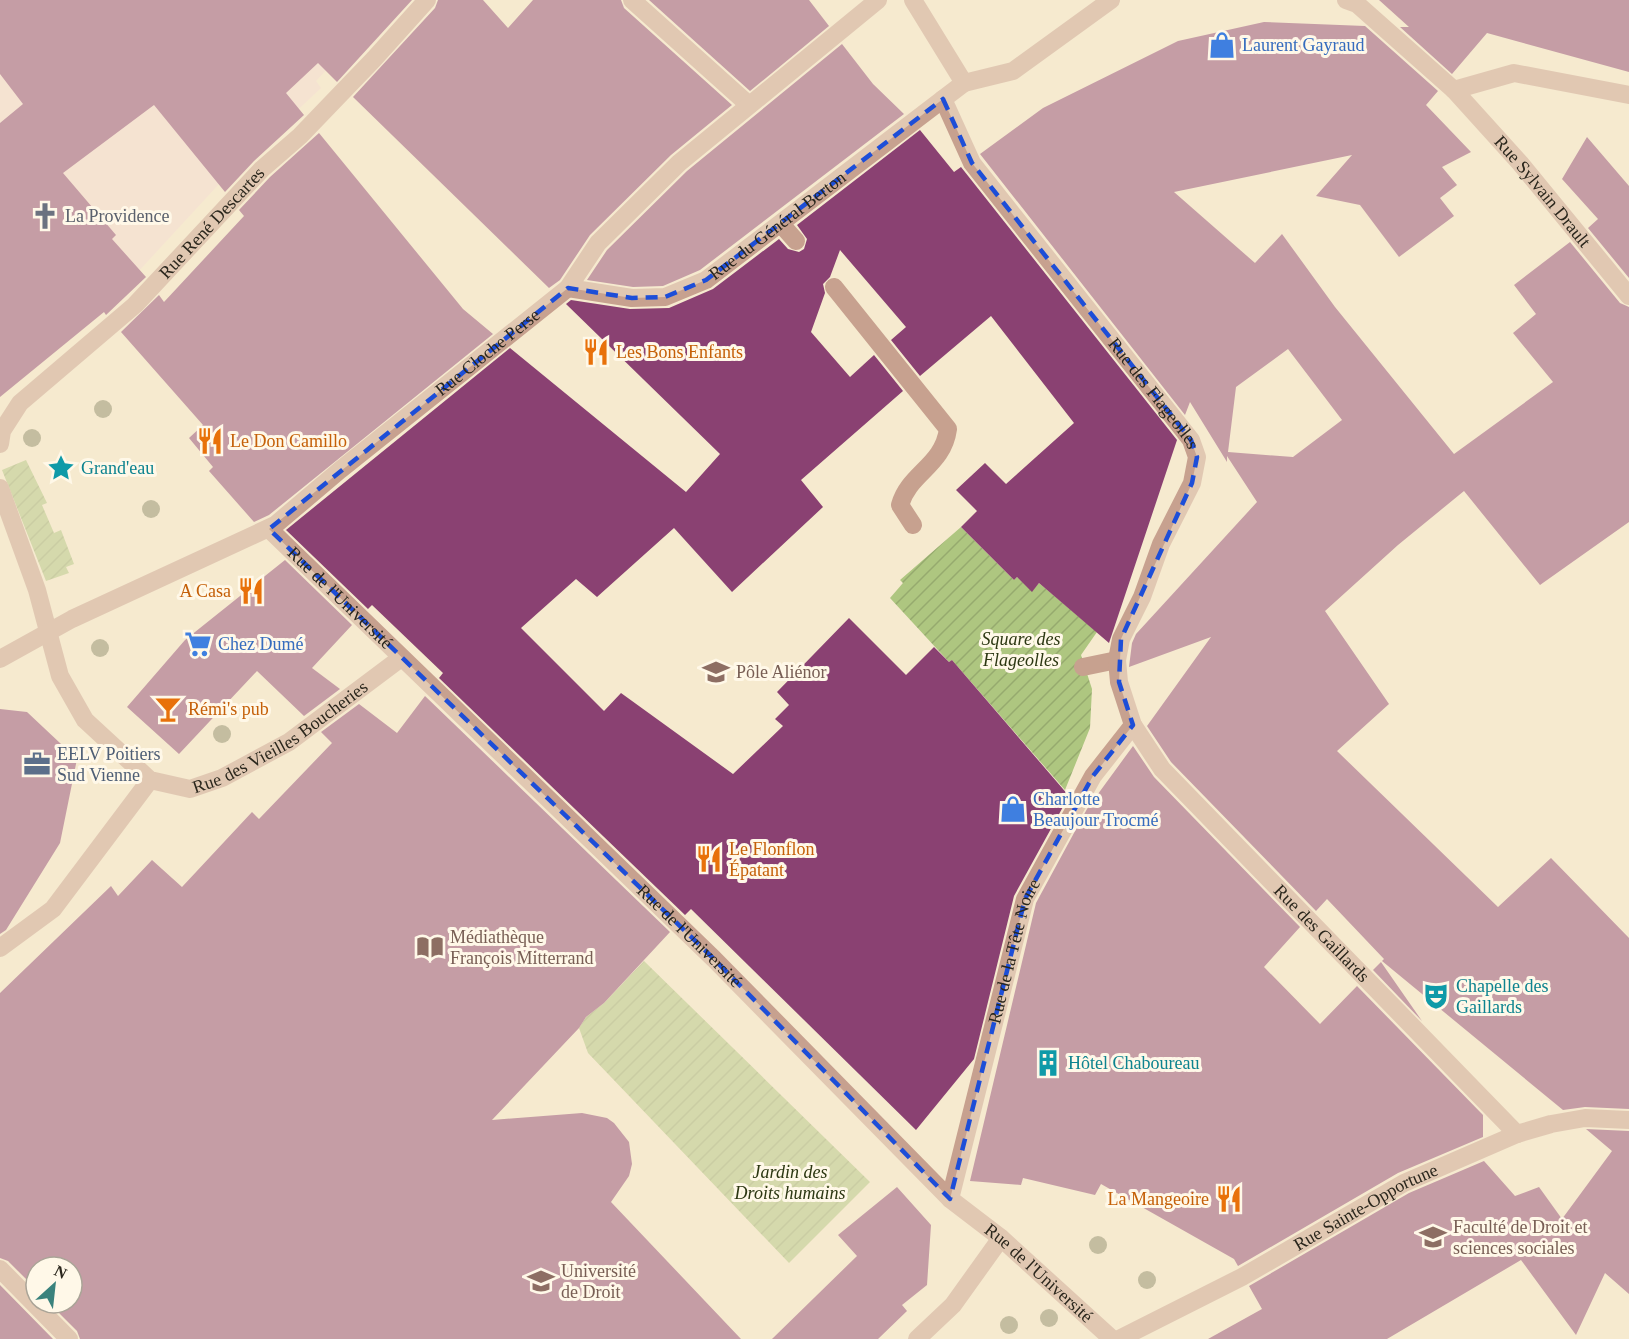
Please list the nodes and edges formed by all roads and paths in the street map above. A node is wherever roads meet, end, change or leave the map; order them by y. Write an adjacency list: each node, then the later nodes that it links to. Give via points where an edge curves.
1 (427, 0): 17 (street, Rue René Descartes, via 375,59 262,170 135,305 20,403 2,431)
2 (632, 0): 11 (street)
3 (878, 0): 11 (street, Rue Cloche Perse)
4 (913, 0): 7 (street)
5 (1111, 0): 7 (street, via 1013,71)
6 (1346, 0): 8 (street, Rue Sylvain Drault, via 1357,4)
7 (964, 83): 10 (street, Rue du Général Berton)
8 (1454, 90): 9 (street, via 1514,73); 16 (street, Rue Sylvain Drault, via 1520,163)
9 (1629, 95)
10 (943, 99): 12 (street, Rue du Général Berton); 24 (street, Rue des Flageolles, via 972,163 1191,440 1197,457 1192,483 1161,544 1142,597 1121,639)
11 (749, 105): 14 (street, Rue Cloche Perse, via 679,164 598,243)
12 (782, 224): 13 (street); 14 (street, Rue du Général Berton, via 706,280 665,297 632,298)
13 (796, 241)
14 (568, 288): 20 (street, Rue Cloche Perse)
15 (834, 288): 19 (street, via 948,429 935,462 904,489 900,505)
16 (1629, 296)
17 (0, 444)
18 (0, 488): 21 (street, via 37,590)
19 (914, 525)
20 (269, 529): 21 (street, Rue Cloche Perse); 22 (street, Rue de l'Université)
21 (47, 633): 23 (street, Rue Cloche Perse); 27 (street, via 60,676 85,720)
22 (401, 658): 27 (street, Rue des Vieilles Boucheries, via 289,742 222,778 190,789); 31 (street, Rue de l'Université, via 714,959)
23 (0, 659)
24 (1117, 660): 25 (street); 26 (street, Rue des Flageolles, via 1119,682)
25 (1083, 667)
26 (1133, 725): 30 (street, Rue des Gaillards, via 1162,769); 31 (street, Rue de la Tête Noire, via 1093,776 1025,899)
27 (150, 780): 28 (street, via 53,909)
28 (0, 948)
29 (1629, 1120): 30 (street, Rue Sainte-Opportune, via 1585,1118)
30 (1517, 1134): 37 (street, Rue Sainte-Opportune, via 1404,1183 1242,1277)
31 (950, 1199): 32 (street, Rue de l'Université)
32 (1001, 1238): 35 (street, via 953,1305); 36 (street, Rue de l'Université)
33 (0, 1269): 34 (street)
34 (69, 1339)
35 (917, 1339)
36 (1112, 1339)
37 (1119, 1339)

